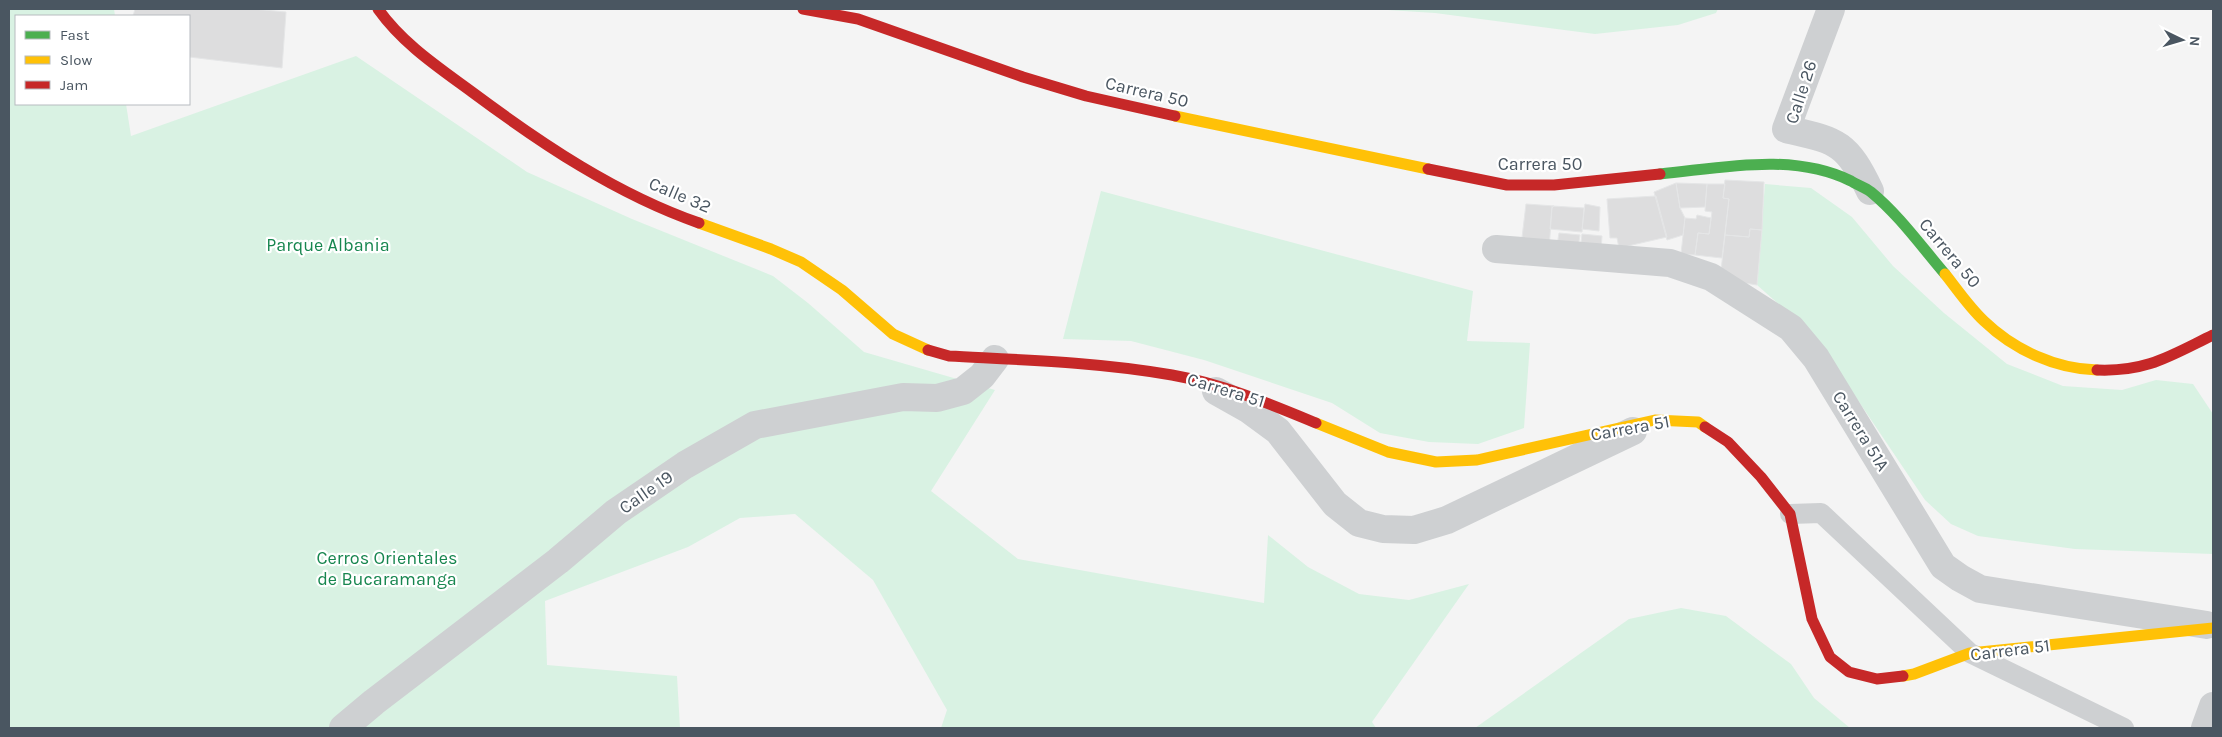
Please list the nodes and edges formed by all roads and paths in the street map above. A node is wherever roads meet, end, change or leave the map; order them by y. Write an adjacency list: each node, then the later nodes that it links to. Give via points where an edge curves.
1 (378, 9): 7 (street, Calle 32, via 400,37 506,118 630,192 677,215 762,244 803,263 839,288 892,333 924,350 949,356)
2 (803, 9): 4 (street, Carrera 50, via 858,19 1086,96 1507,185 1554,185 1782,164 1838,175)
3 (1831, 9): 4 (street, Calle 26, via 1786,129 1827,139 1842,148 1857,163)
4 (1870, 191): 6 (street, Carrera 50, via 1906,228 1984,321 2048,362 2078,370 2122,371 2154,364)
5 (1496, 249): 11 (street, Carrera 51A, via 1670,264 1711,277 1791,328 1816,358 1944,566 1960,578 1980,588)
6 (2213, 334)
7 (995, 358): 8 (street, Carrera 51, via 1106,365); 14 (street, Calle 19, via 982,376 963,391 937,398 903,398 755,425 685,465 616,512)
8 (1201, 382): 9 (street, Carrera 51, via 1246,394 1388,452 1436,462 1477,460); 9 (street, via 1248,409 1278,432 1341,509 1359,523 1383,529 1414,530 1447,520)
9 (1655, 420): 10 (street, Carrera 51, via 1698,422 1728,442 1762,477)
10 (1790, 514): 12 (lane, via 1821,513); 12 (street, Carrera 51, via 1812,618 1830,657 1849,672 1877,679 1914,674)
11 (2213, 627): 12 (street, Carrera 51)
12 (1970, 653): 15 (lane)
13 (2213, 706): 16 (street)
14 (343, 728)
15 (2124, 728)
16 (2205, 728)

